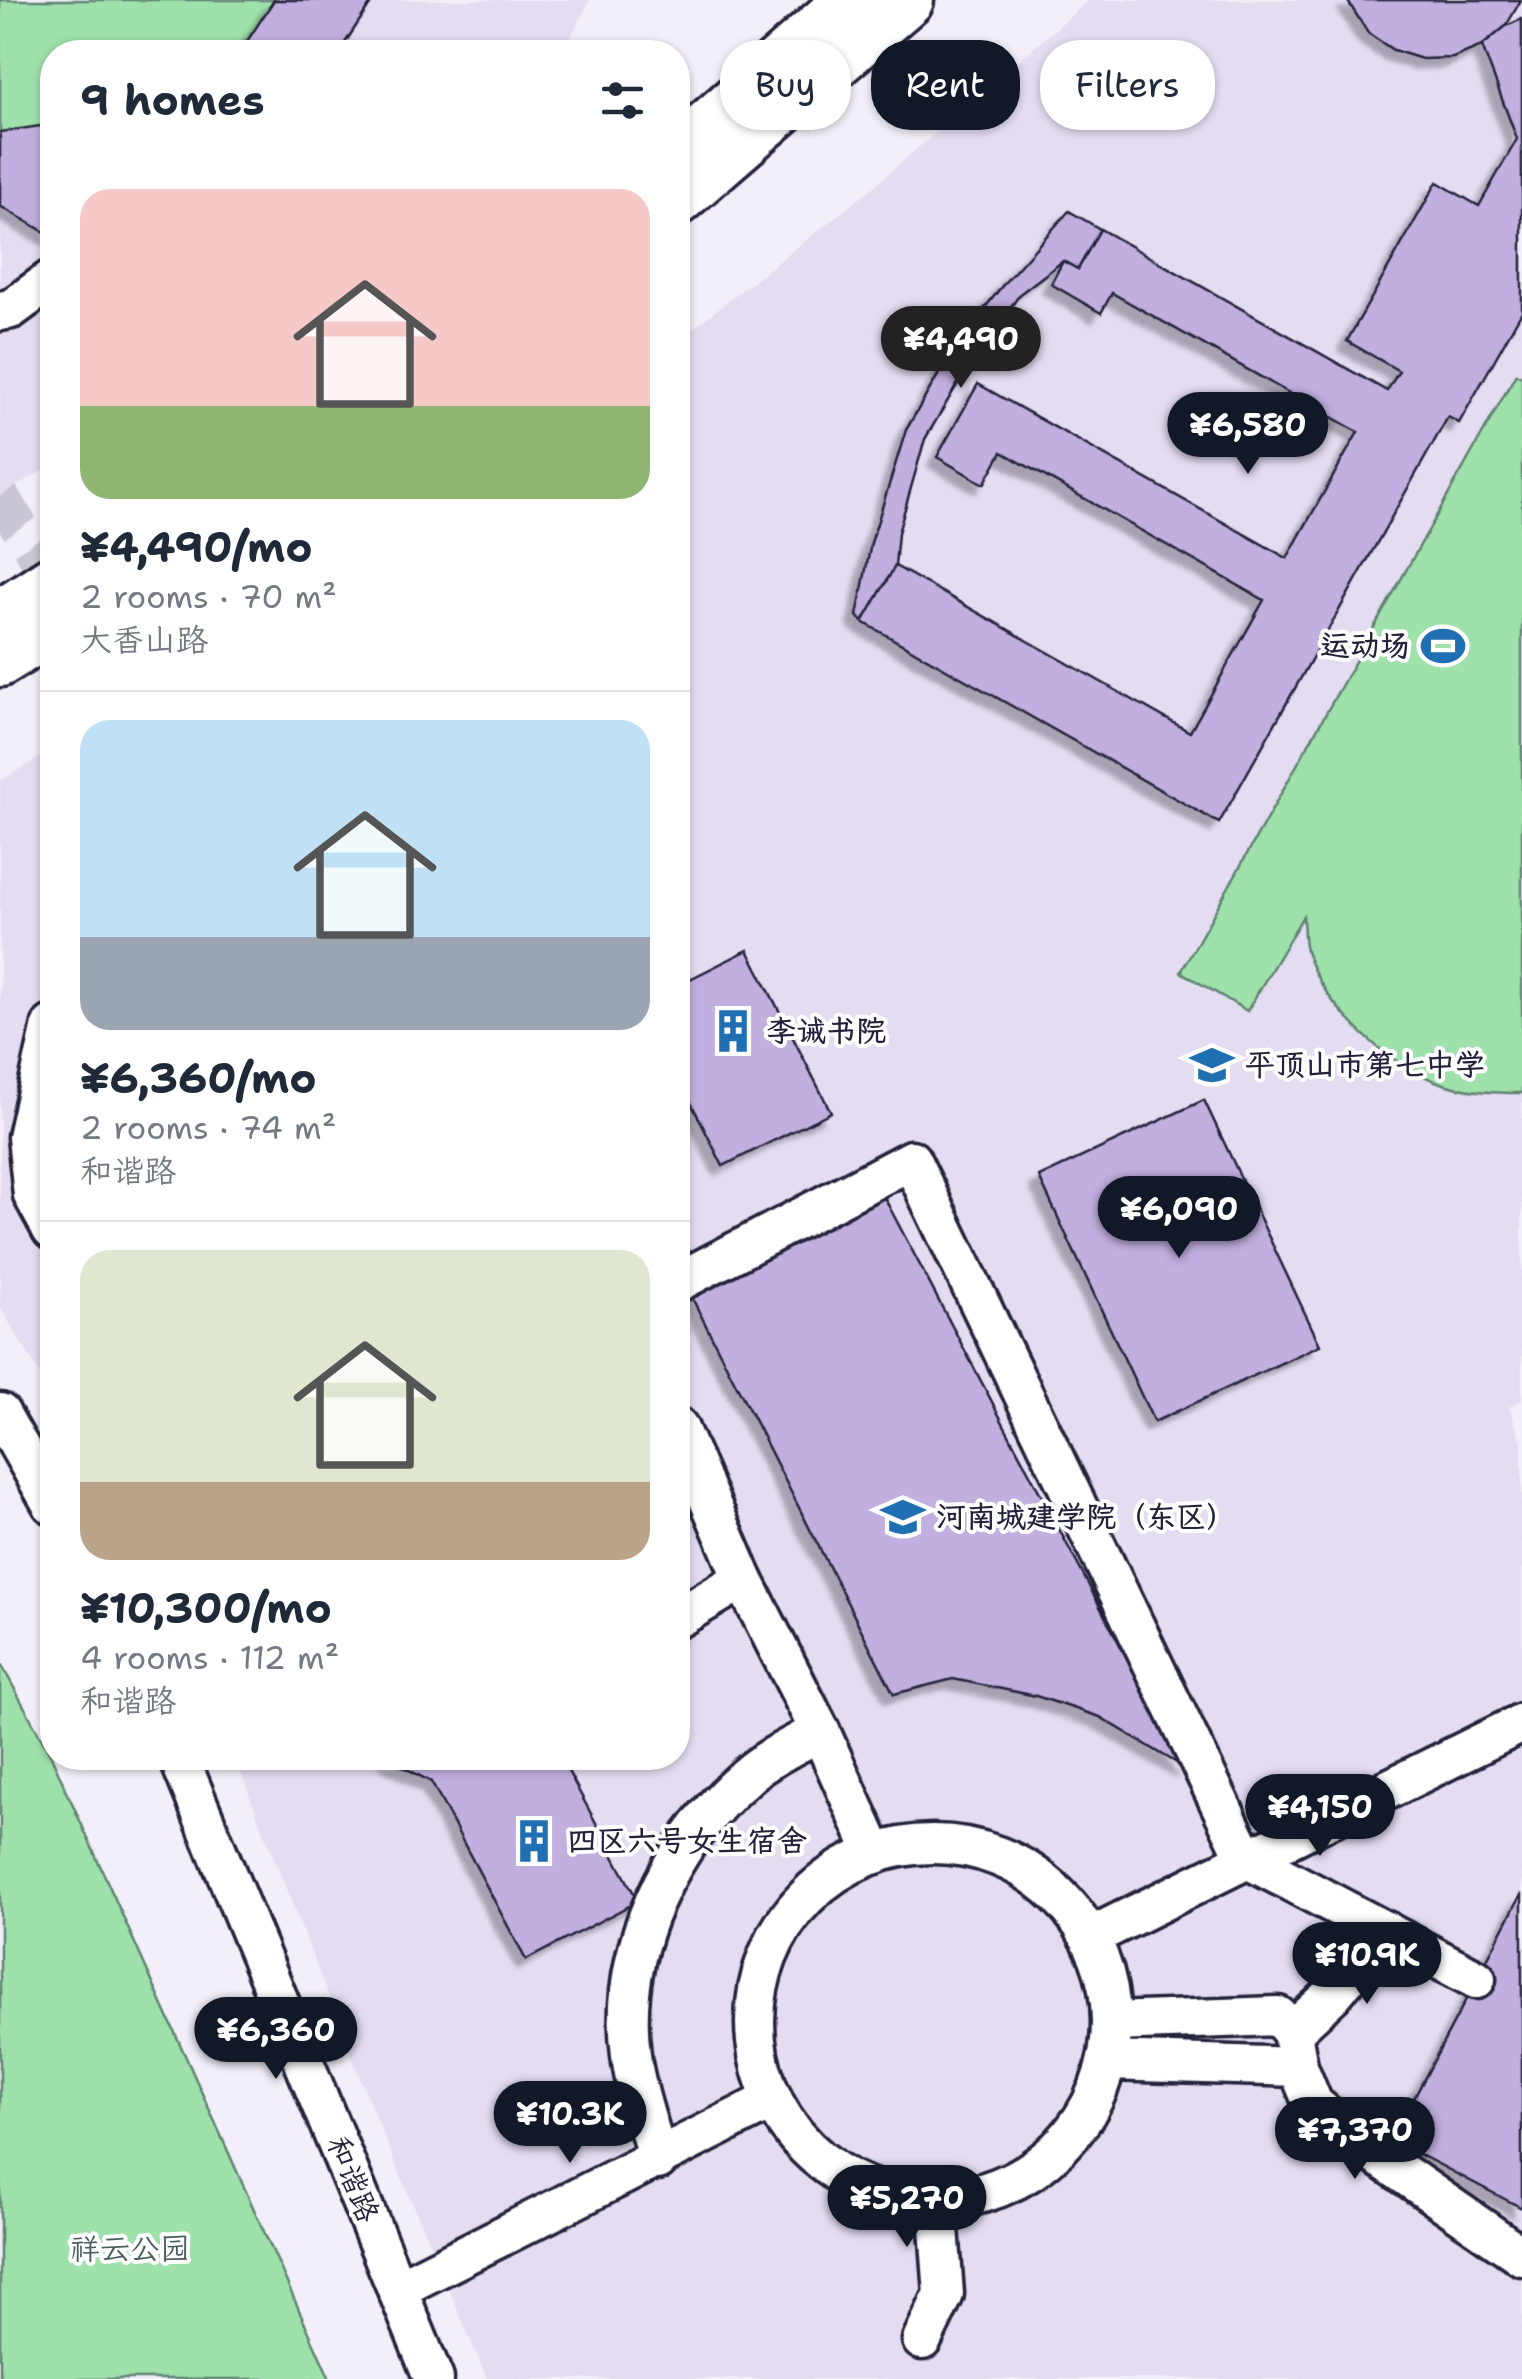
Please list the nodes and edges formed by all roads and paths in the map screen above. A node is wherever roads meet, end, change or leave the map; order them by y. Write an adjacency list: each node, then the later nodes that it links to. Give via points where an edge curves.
1 (849, 0): 3 (main road)
2 (909, 0): 4 (main road)
3 (690, 139)
4 (690, 190)
5 (40, 288): 6 (street)
6 (0, 311)
7 (40, 588): 8 (main road)
8 (0, 614)
9 (40, 637): 10 (main road)
10 (0, 662)
11 (40, 1081): 12 (street, via 28,1137)
12 (40, 1207)
13 (690, 1276): 23 (street, via 912,1160)
14 (0, 1412): 16 (street)
15 (690, 1456): 17 (street)
16 (40, 1483)
17 (743, 1579): 18 (street); 20 (street)
18 (690, 1611)
19 (1522, 1723): 23 (street)
20 (820, 1730): 22 (street); 31 (street, via 751,1772 711,1810 643,1926 629,1990 631,2056)
21 (184, 1770): 34 (street, 和谐路)
22 (875, 1854): 25 (street, via 909,1846 979,1850 1042,1882); 30 (street, via 811,1892 768,1953 754,2026)
23 (1246, 1858): 24 (street); 25 (street)
24 (1386, 1930): 26 (street); 28 (street)
25 (1090, 1937): 27 (street)
26 (1476, 1979)
27 (1112, 2022): 28 (street, via 1278,2016); 29 (street)
28 (1295, 2050): 29 (street); 33 (street, via 1313,2104)
29 (1108, 2061): 32 (street, via 1095,2099 1046,2160 976,2196)
30 (772, 2100): 31 (street); 32 (street, via 794,2134 846,2177 896,2197)
31 (658, 2160): 34 (street)
32 (936, 2201): 35 (street, via 944,2294)
33 (1522, 2256)
34 (398, 2289): 36 (street, 和谐路)
35 (922, 2340)
36 (434, 2379)

